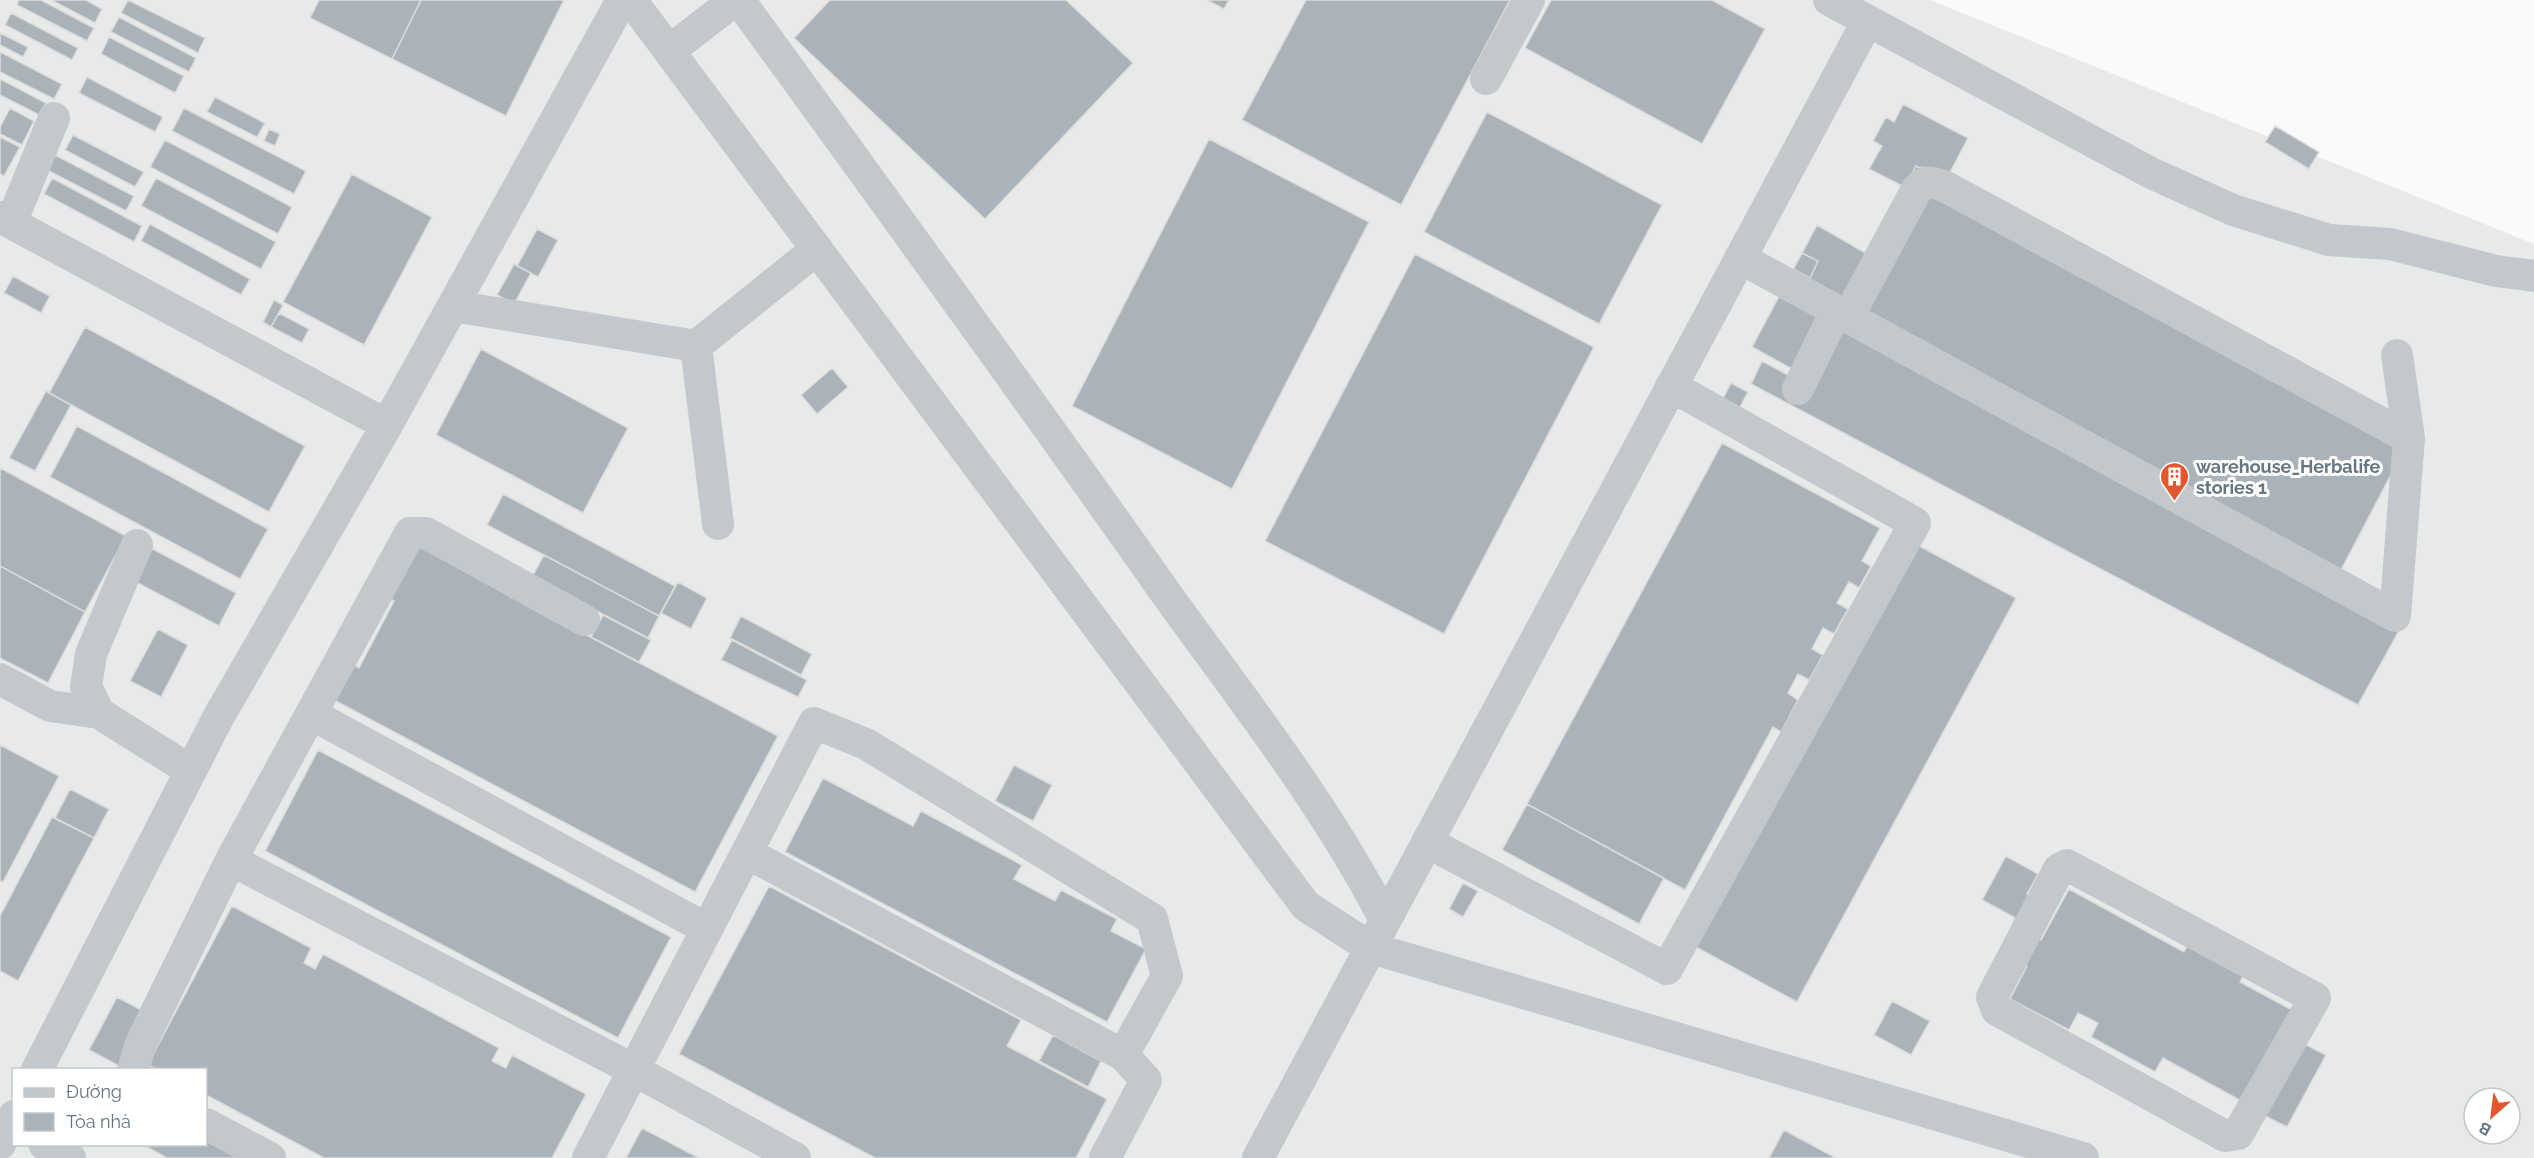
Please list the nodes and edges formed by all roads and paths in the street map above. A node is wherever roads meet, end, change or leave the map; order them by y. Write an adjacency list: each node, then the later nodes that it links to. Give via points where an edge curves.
1 (622, 0): 14 (street)
2 (631, 0): 7 (street)
3 (737, 0): 7 (street); 32 (street, via 1042,417 1285,762 1353,860)
4 (1529, 0): 8 (street)
5 (1829, 0): 6 (street)
6 (1867, 22): 12 (street); 13 (street, via 2151,173 2233,210 2329,240 2390,244 2496,271)
7 (669, 51): 11 (street)
8 (1486, 79)
9 (54, 118): 10 (street)
10 (5, 220): 20 (street)
11 (817, 249): 16 (street); 34 (street, via 1306,906)
12 (1740, 258): 15 (street); 18 (street)
13 (2534, 276)
14 (453, 306): 16 (street); 20 (street)
15 (1842, 314): 19 (street); 21 (street, via 1917,189 1931,181); 21 (street, via 2395,616)
16 (696, 346): 22 (street)
17 (2397, 355): 21 (street)
18 (1671, 386): 29 (street); 29 (street, via 1915,523 1667,969)
19 (1798, 388)
20 (387, 425): 28 (street)
21 (2409, 438)
22 (718, 524)
23 (137, 545): 26 (street, via 91,654 86,687)
24 (584, 620): 27 (street, via 426,533 410,533)
25 (0, 679): 26 (street, via 50,706)
26 (99, 712): 28 (street)
27 (311, 714): 31 (street); 33 (street)
28 (191, 771): 36 (street)
29 (1427, 842): 32 (street)
30 (747, 853): 33 (street); 35 (street); 35 (street, via 814,723 866,744 1152,919 1167,976)
31 (231, 860): 37 (street, via 141,1043); 38 (street)
32 (1385, 920): 34 (street)
33 (707, 929): 38 (street)
34 (1371, 948): 47 (street); 48 (street)
35 (1123, 1055): 46 (street, via 1146,1080)
36 (38, 1068)
37 (135, 1068)
38 (634, 1070): 44 (street); 45 (street)
39 (207, 1125): 43 (street)
40 (48, 1146): 42 (street)
41 (2221, 1147): 41 (street, via 2238,1134 2315,998 2077,869 2067,865 2059,869 1992,997 1997,1010)
42 (70, 1158)
43 (270, 1158)
44 (588, 1158)
45 (795, 1158)
46 (1105, 1158)
47 (1258, 1158)
48 (2083, 1158)

